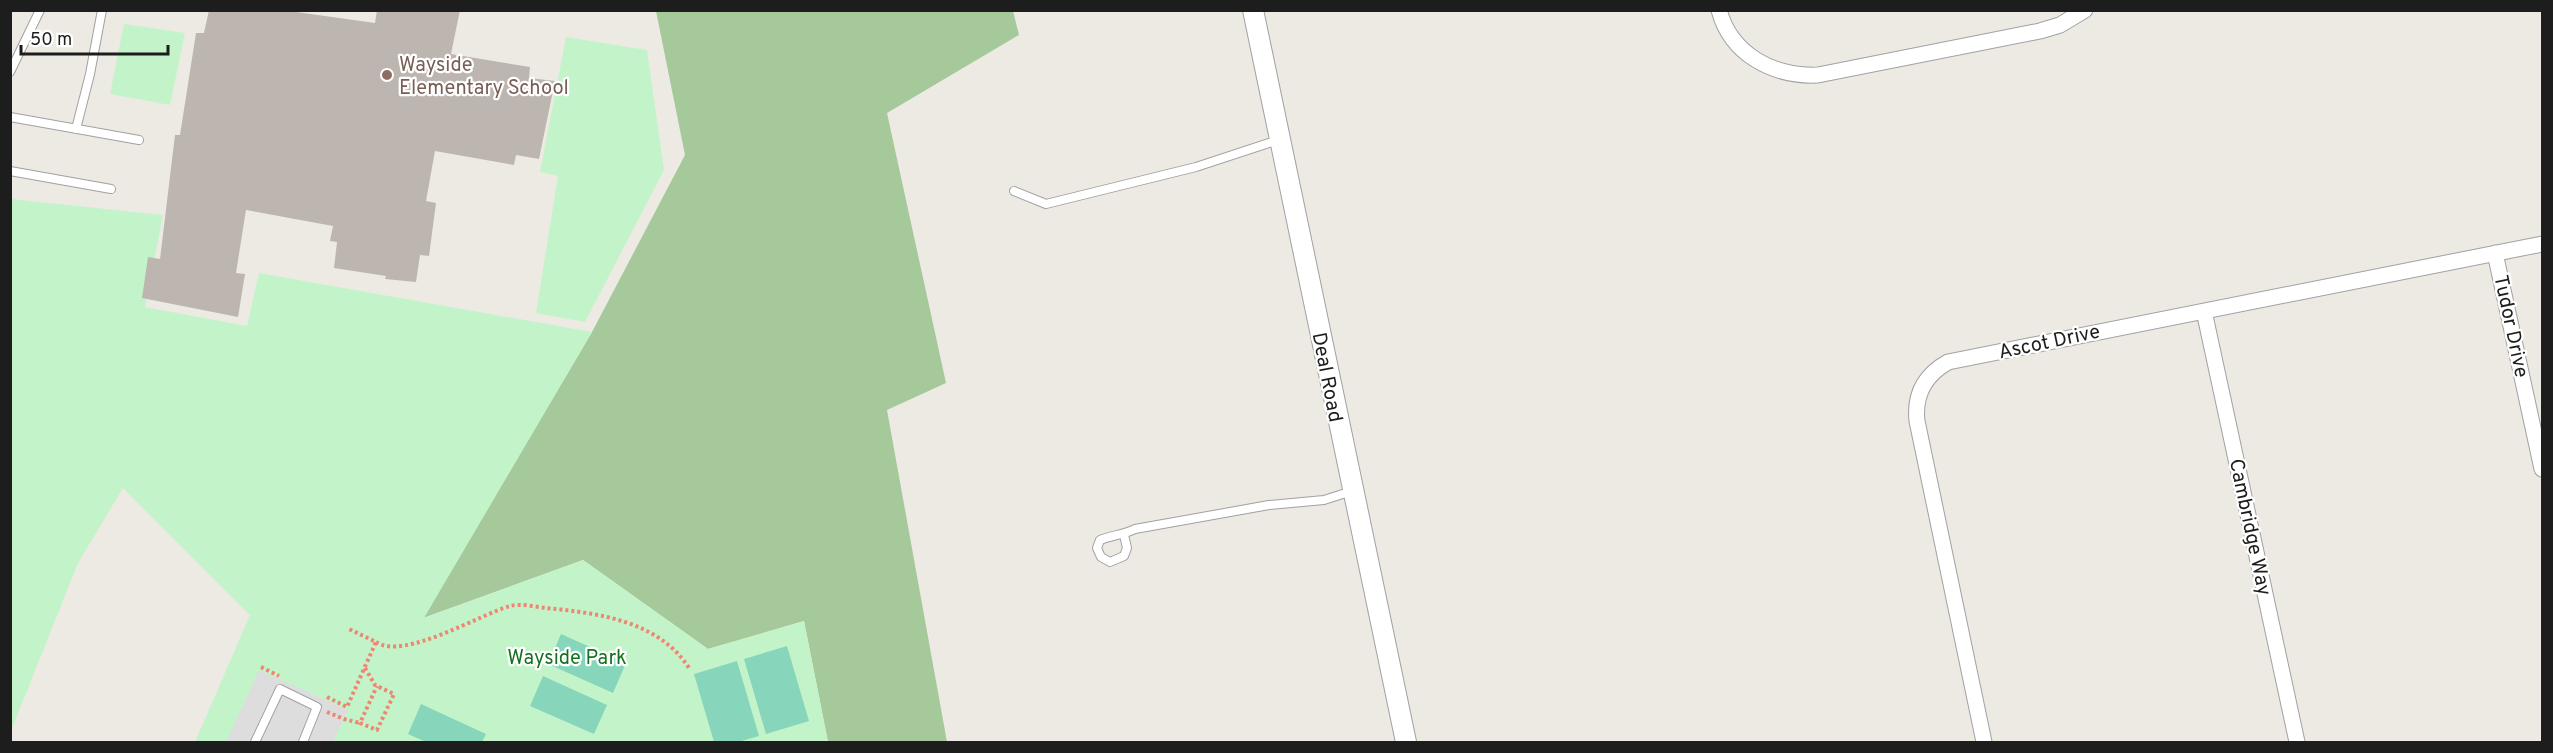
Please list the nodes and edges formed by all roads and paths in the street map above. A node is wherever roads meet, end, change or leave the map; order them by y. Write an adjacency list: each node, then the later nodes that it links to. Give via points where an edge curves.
1 (40, 10): 6 (lane)
2 (102, 10): 8 (lane)
3 (1252, 10): 9 (street, Deal Road)
4 (1719, 10): 5 (street, via 1734,41 1749,55 1780,72 1799,76 2040,31 2060,25)
5 (2085, 10)
6 (10, 72)
7 (10, 117): 8 (lane)
8 (76, 129): 10 (lane)
9 (1280, 140): 13 (lane, via 1196,167 1046,204); 18 (street, Deal Road)
10 (139, 141)
11 (10, 171): 12 (lane)
12 (111, 189)
13 (1014, 191)
14 (2542, 244): 15 (street, Ascot Drive)
15 (2495, 254): 16 (street, Ascot Drive); 17 (street, Tudor Drive)
16 (2204, 311): 33 (street, Ascot Drive, via 1948,362 1924,383 1916,408 1917,421); 34 (street, Cambridge Way)
17 (2542, 469)
18 (1352, 491): 19 (lane, via 1324,500 1193,517 1135,529); 32 (street, Deal Road)
19 (1124, 535)
20 (347, 628): 21 (path)
21 (376, 642): 23 (path); 24 (path, via 387,647 402,645 454,631 512,605 593,612 648,631 674,647)
22 (261, 667): 25 (path)
23 (365, 667): 26 (path); 27 (path, via 347,706)
24 (689, 668)
25 (282, 677)
26 (377, 686): 29 (path); 29 (path, via 394,694 377,730)
27 (325, 697)
28 (344, 719): 29 (path)
29 (360, 723)
30 (255, 742): 31 (lane, via 280,689 317,707)
31 (303, 742)
32 (1406, 742)
33 (1984, 742)
34 (2297, 742)

